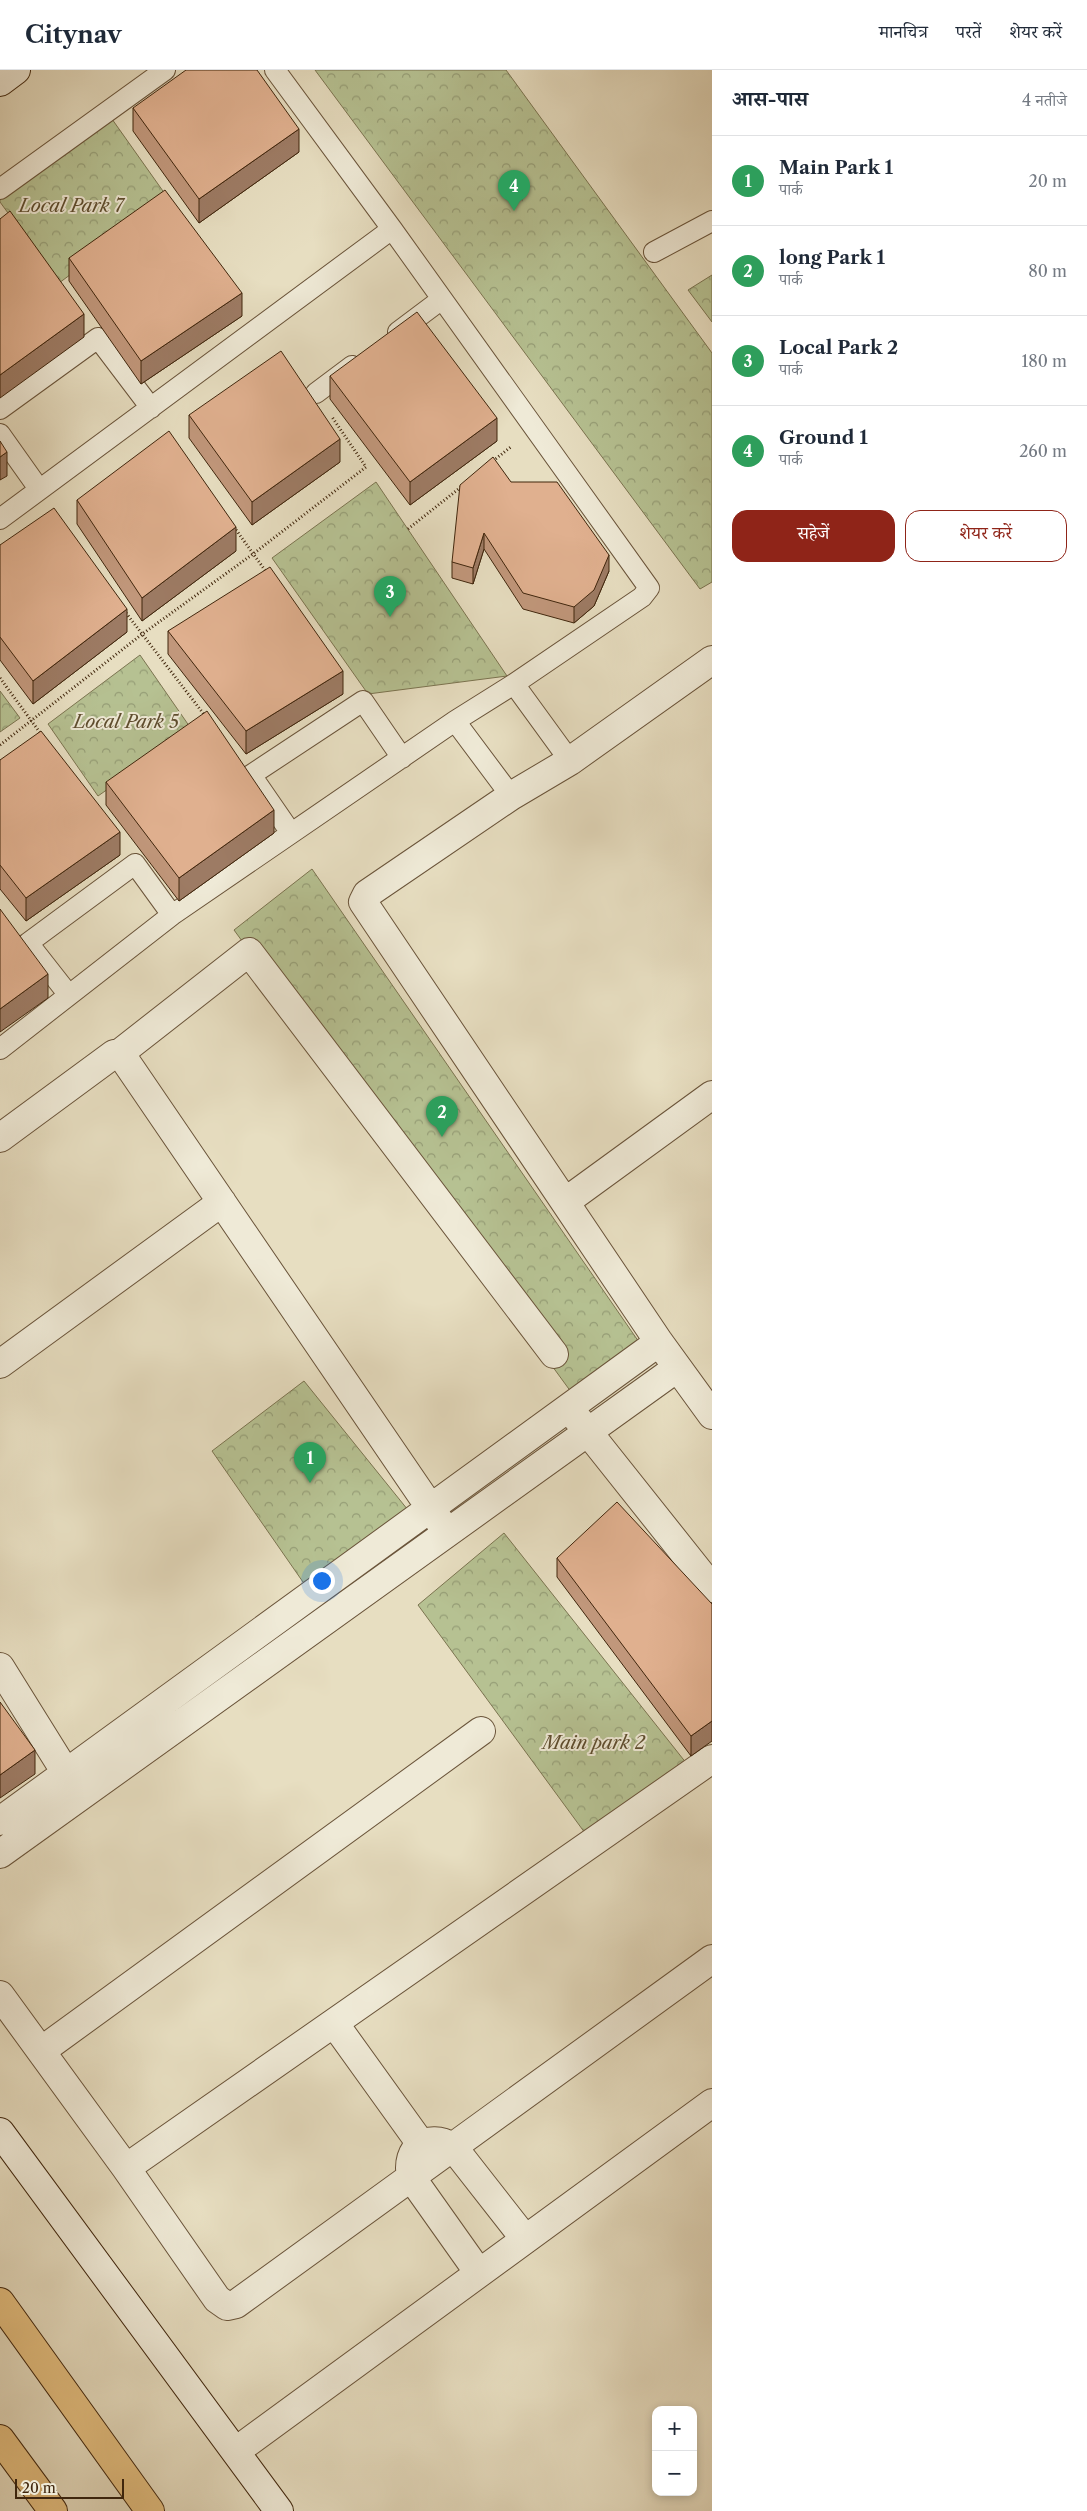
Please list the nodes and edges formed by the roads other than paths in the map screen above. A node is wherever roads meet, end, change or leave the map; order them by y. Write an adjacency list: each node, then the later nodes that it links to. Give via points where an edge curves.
1 (16, 70): 4 (street)
2 (165, 70): 5 (lane)
3 (275, 70): 7 (lane)
4 (0, 82)
5 (0, 190)
6 (712, 221): 8 (lane)
7 (392, 229): 9 (lane); 11 (lane)
8 (654, 252)
9 (442, 299): 10 (lane); 17 (lane, via 649,588 642,598)
10 (316, 393)
11 (151, 408): 12 (lane, via 98,338); 14 (lane)
12 (0, 409)
13 (0, 434): 14 (lane)
14 (39, 489): 15 (lane)
15 (0, 519)
16 (712, 660): 20 (street)
17 (514, 684): 18 (lane); 20 (lane)
18 (454, 721): 19 (lane); 21 (lane)
19 (402, 758): 22 (lane); 22 (lane, via 363,701 251,775)
20 (570, 761): 21 (street)
21 (511, 796): 30 (street, via 367,894 363,902)
22 (291, 833): 23 (lane)
23 (172, 915): 24 (lane); 24 (lane, via 135,864 28,944)
24 (68, 994): 25 (lane)
25 (0, 1049)
26 (120, 1053): 28 (street, via 114,1054); 29 (street); 32 (street, via 249,952)
27 (712, 1096): 30 (street)
28 (0, 1138)
29 (222, 1202): 33 (street); 38 (street)
30 (565, 1202): 31 (street)
31 (659, 1342): 34 (street); 35 (street)
32 (554, 1354)
33 (0, 1364)
34 (677, 1368): 36 (street); 37 (street)
35 (568, 1408): 37 (street); 38 (street)
36 (712, 1414)
37 (588, 1432): 39 (street); 40 (street)
38 (431, 1508): 39 (street); 44 (street)
39 (447, 1533): 45 (street)
40 (712, 1588)
41 (0, 1667): 44 (street)
42 (481, 1731): 51 (street)
43 (712, 1759): 50 (street)
44 (66, 1773): 45 (street); 46 (street)
45 (81, 1796): 47 (street)
46 (0, 1821)
47 (0, 1854)
48 (712, 1958): 55 (street)
49 (0, 1995): 51 (street)
50 (334, 2023): 54 (street); 56 (street)
51 (41, 2050): 56 (street)
52 (712, 2103): 58 (street)
53 (0, 2132): 62 (street)
54 (421, 2144): 55 (street, via 443,2141); 57 (street, via 408,2165)
55 (453, 2147): 57 (street); 58 (street)
56 (126, 2168): 57 (street, via 217,2299 227,2306 236,2304)
57 (411, 2177): 59 (street)
58 (525, 2239): 59 (street)
59 (479, 2273): 62 (street)
60 (0, 2302): 64 (main road)
61 (0, 2438): 63 (main road)
62 (236, 2451): 65 (street)
63 (53, 2511)
64 (150, 2511)
65 (279, 2511)

